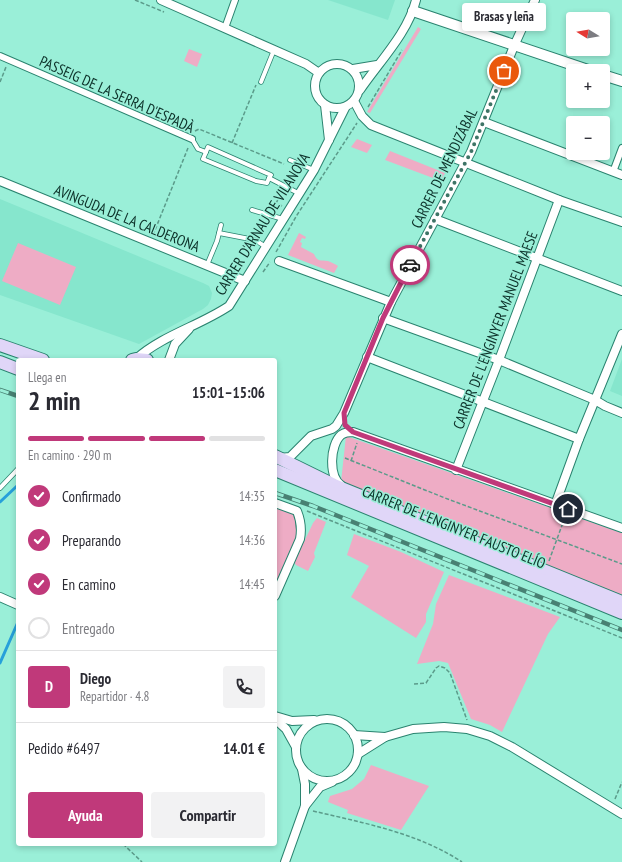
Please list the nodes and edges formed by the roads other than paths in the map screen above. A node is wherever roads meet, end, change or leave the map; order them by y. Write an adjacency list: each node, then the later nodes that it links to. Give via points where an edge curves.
1 (163, 0): 6 (street)
2 (235, 0): 6 (street)
3 (416, 0): 5 (street)
4 (535, 0): 7 (street, CARRER DE MENDIZÁBAL)
5 (413, 11): 7 (street); 11 (street, via 388,55)
6 (225, 28): 8 (street)
7 (514, 46): 10 (street); 21 (street, CARRER DE MENDIZÁBAL)
8 (274, 50): 13 (street, via 306,64); 16 (lane)
9 (0, 56): 22 (street, PASSEIG DE LA SERRA D'ESPADÀ)
10 (569, 64)
11 (377, 65): 12 (street); 17 (street)
12 (352, 70): 13 (street, via 346,65 331,64); 17 (street, via 360,82)
13 (319, 73): 19 (street, via 316,94)
14 (610, 77): 15 (street)
15 (622, 81)
16 (261, 82)
17 (360, 90): 18 (street)
18 (354, 101): 20 (street); 27 (street, via 371,126)
19 (325, 106): 20 (street); 23 (street)
20 (345, 108): 23 (street, CARRER D'ARNAU DE VILANOVA)
21 (484, 122): 27 (street, CARRER DE MENDIZÁBAL); 29 (street)
22 (192, 139): 25 (lane, PASSEIG DE LA SERRA D'ESPADÀ, via 198,149)
23 (329, 142): 28 (street, CARRER D'ARNAU DE VILANOVA)
24 (622, 148): 29 (street)
25 (206, 152): 31 (lane, PASSEIG DE LA SERRA D'ESPADÀ, via 208,147 271,175); 31 (lane, via 203,159 213,164 256,181 267,183)
26 (290, 160): 28 (lane)
27 (464, 162): 34 (street); 37 (street, CARRER DE MENDIZÁBAL)
28 (314, 170): 33 (street, CARRER D'ARNAU DE VILANOVA)
29 (614, 172): 30 (street)
30 (622, 175)
31 (269, 178): 33 (lane, PASSEIG DE LA SERRA D'ESPADÀ)
32 (0, 181): 44 (street, AVINGUDA DE LA CALDERONA)
33 (300, 194): 36 (street, CARRER D'ARNAU DE VILANOVA)
34 (559, 200): 38 (street); 42 (street, CARRER DE L'ENGINYER MANUEL MAESE)
35 (252, 210): 36 (lane)
36 (283, 219): 41 (street, CARRER D'ARNAU DE VILANOVA)
37 (435, 219): 42 (street); 47 (street, CARRER DE MENDIZÁBAL)
38 (622, 222)
39 (222, 225): 40 (lane)
40 (219, 233): 41 (lane, via 255,240); 44 (lane)
41 (266, 247): 45 (street, CARRER D'ARNAU DE VILANOVA)
42 (537, 259): 46 (street); 56 (street, CARRER DE L'ENGINYER MANUEL MAESE)
43 (279, 261): 47 (street)
44 (206, 266): 45 (street, AVINGUDA DE LA CALDERONA)
45 (244, 281): 49 (street, CARRER D'ARNAU DE VILANOVA, via 228,306 216,315)
46 (622, 291)
47 (390, 302): 48 (street, CARRER DE MENDIZÁBAL)
48 (383, 318): 52 (street, CARRER DE MENDIZÁBAL); 56 (street)
49 (192, 325): 54 (street, CARRER D'ARNAU DE VILANOVA, via 149,348); 55 (street, CARRER D'ARNAU DE VILANOVA, via 175,344)
50 (622, 334): 59 (street)
51 (0, 345): 53 (main road)
52 (367, 357): 60 (street); 61 (street, CARRER DE MENDIZÁBAL)
53 (37, 358)
54 (140, 358)
55 (170, 358)
56 (499, 360): 59 (street); 60 (street, CARRER DE L'ENGINYER MANUEL MAESE)
57 (0, 362): 58 (main road)
58 (16, 368)
59 (595, 400): 62 (street); 64 (street)
60 (483, 402): 64 (street); 68 (street, CARRER DE L'ENGINYER MANUEL MAESE)
61 (344, 413): 63 (street, via 345,425); 65 (street, CARRER DE MENDIZÁBAL, via 332,429 311,436 290,457)
62 (622, 413)
63 (357, 433): 68 (street); 71 (street, CARRER DE L'ENGINYER FAUSTO ELÍO, via 347,432 339,437 332,466 334,479)
64 (579, 439): 73 (street)
65 (277, 461)
66 (277, 461): 71 (main road, CARRER DE L'ENGINYER FAUSTO ELÍO)
67 (277, 461): 79 (main road, CARRER DE L'ENGINYER FAUSTO ELÍO)
68 (456, 470): 73 (street)
69 (16, 471): 70 (lane)
70 (0, 488)
71 (347, 490): 77 (main road, CARRER DE L'ENGINYER FAUSTO ELÍO)
72 (277, 504): 75 (street, via 297,511 302,530)
73 (555, 505): 74 (street)
74 (622, 528)
75 (277, 592)
76 (0, 597): 78 (street)
77 (622, 602)
78 (16, 604)
79 (622, 613)
80 (277, 718): 82 (street, via 292,721)
81 (277, 720): 85 (street, via 286,729)
82 (317, 720): 83 (street, via 334,720 346,726); 85 (street, via 303,730)
83 (354, 735): 84 (street); 86 (street)
84 (385, 737): 86 (street); 90 (street, via 413,730 472,730 512,747)
85 (296, 747): 87 (street)
86 (358, 754): 88 (street, via 351,769)
87 (302, 768): 88 (street, via 318,779); 89 (street)
88 (337, 779): 89 (street, via 320,787)
89 (305, 806): 91 (street)
90 (622, 814)
91 (285, 862)

